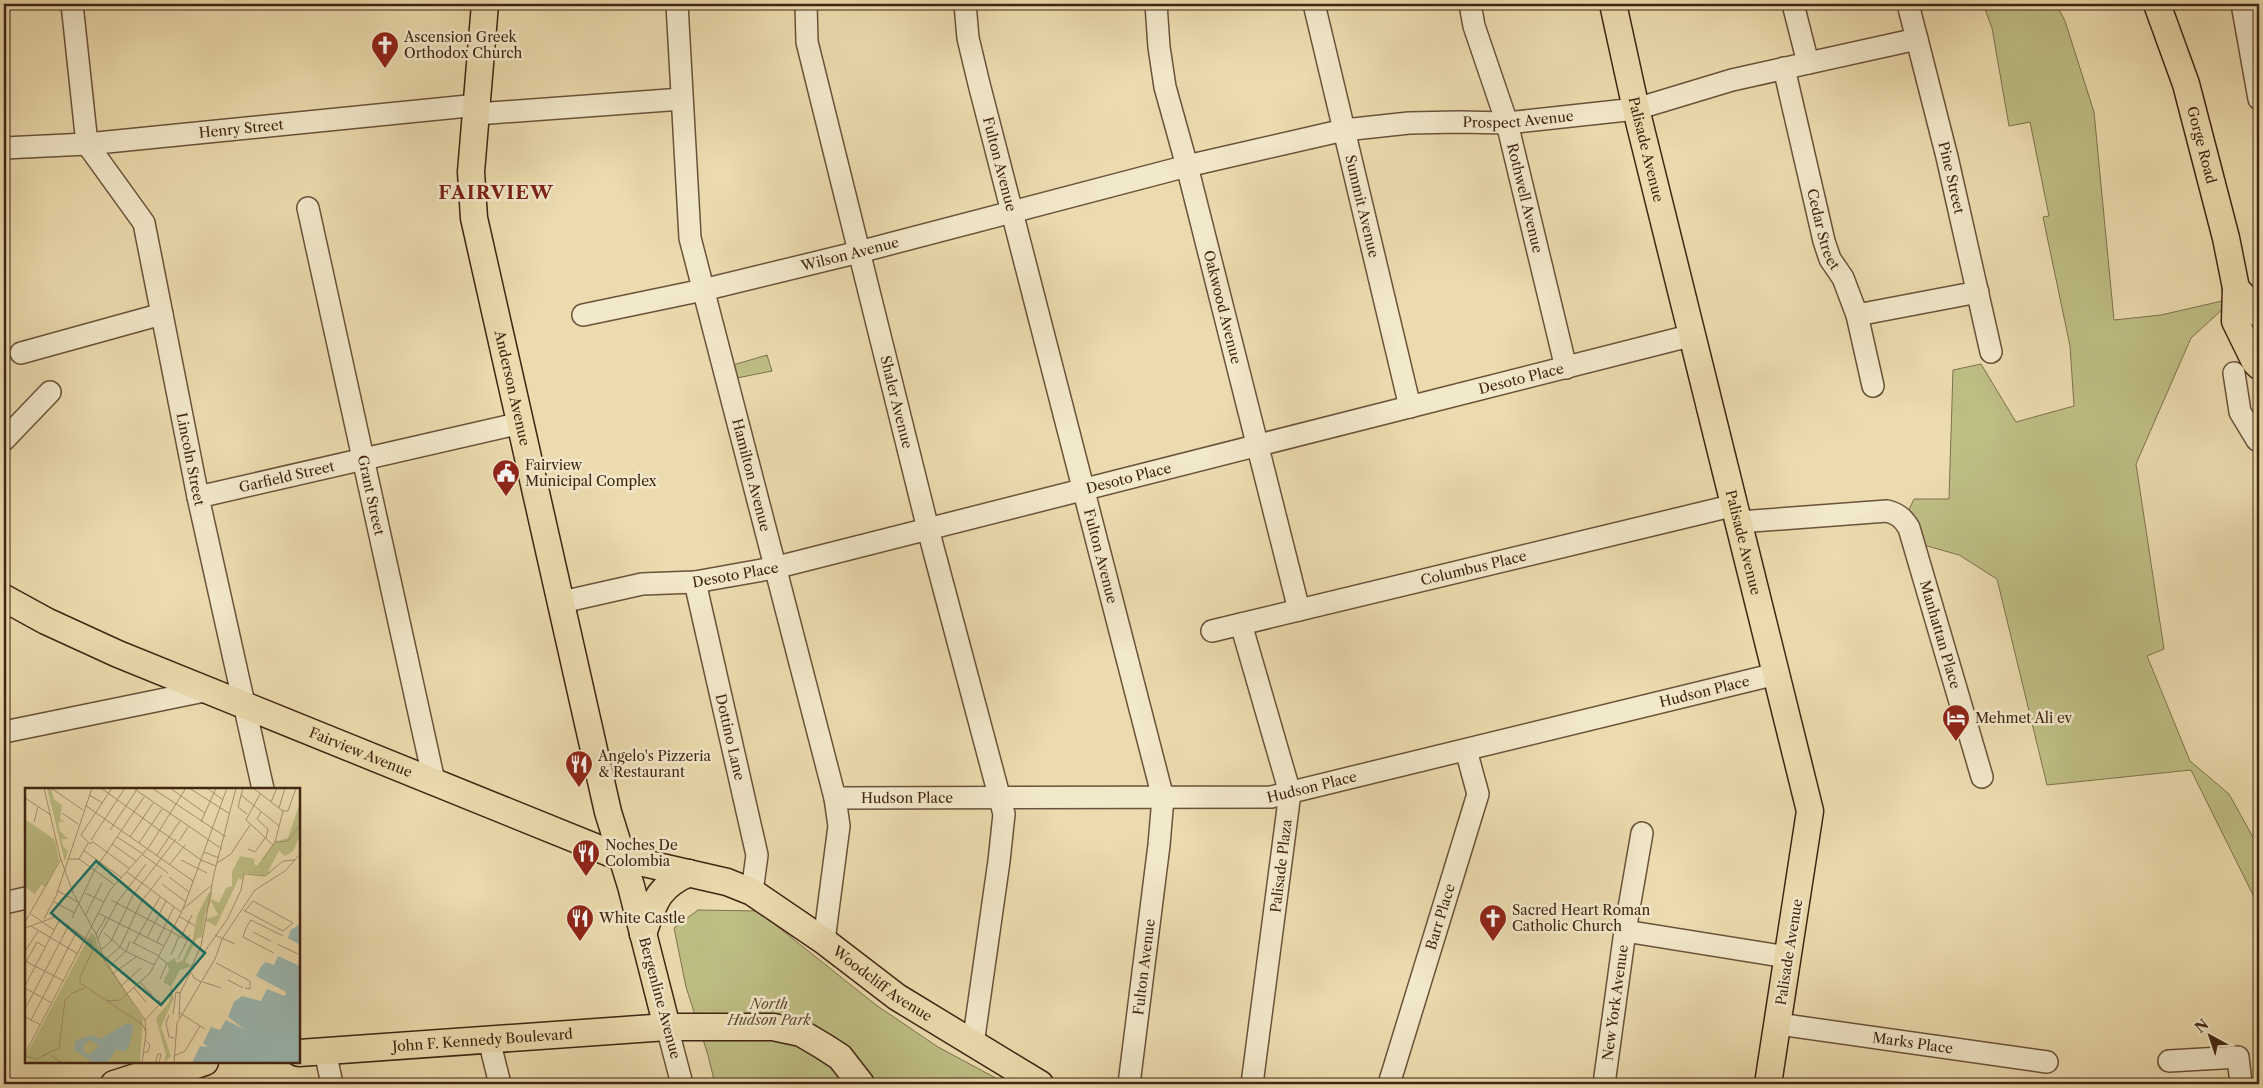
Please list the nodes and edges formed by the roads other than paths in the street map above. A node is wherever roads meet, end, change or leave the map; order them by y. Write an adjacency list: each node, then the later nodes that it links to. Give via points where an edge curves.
1 (72, 4): 23 (street)
2 (485, 4): 19 (main road, Anderson Avenue)
3 (677, 4): 17 (street, Hamilton Avenue)
4 (806, 4): 29 (street, Shaler Avenue, via 807,42)
5 (965, 4): 28 (street, Fulton Avenue, via 968,38)
6 (1156, 4): 25 (street, Oakwood Avenue, via 1166,87)
7 (1314, 4): 22 (street, Summit Avenue)
8 (1470, 4): 21 (street, Rothwell Avenue, via 1474,26)
9 (1613, 4): 20 (main road, Palisade Avenue)
10 (1793, 4): 15 (street)
11 (1908, 4): 14 (street, Pine Street)
12 (2157, 4): 30 (main road, Gorge Road, via 2186,84)
13 (2243, 9): 18 (street)
14 (1917, 39): 15 (street, Prospect Avenue); 32 (street, Pine Street)
15 (1808, 62): 16 (street, Prospect Avenue)
16 (1784, 68): 20 (street, Prospect Avenue); 36 (street, Cedar Street, via 1824,240)
17 (682, 99): 19 (street, Henry Street); 31 (street, Hamilton Avenue, via 690,238)
18 (2259, 99)
19 (477, 109): 23 (street, Henry Street); 46 (main road, Anderson Avenue, via 471,172 474,218)
20 (1636, 109): 21 (street, Prospect Avenue); 37 (main road, Palisade Avenue)
21 (1507, 123): 22 (street, Prospect Avenue, via 1417,123); 41 (street, Rothwell Avenue)
22 (1344, 130): 25 (street, Prospect Avenue); 45 (street, Summit Avenue)
23 (87, 144): 24 (street, Henry Street); 33 (street, Lincoln Street, via 144,223)
24 (4, 148)
25 (1187, 166): 26 (street, Prospect Avenue); 49 (street, Oakwood Avenue)
26 (1116, 185): 28 (street, Wilson Avenue)
27 (308, 208): 50 (street, Grant Street)
28 (1012, 210): 29 (street, Wilson Avenue); 51 (street, Fulton Avenue)
29 (859, 252): 31 (street, Wilson Avenue); 55 (street, Shaler Avenue)
30 (2236, 288): 34 (main road); 40 (main road, Gorge Road, via 2235,321)
31 (703, 290): 35 (street, Wilson Avenue); 56 (street, Hamilton Avenue)
32 (1978, 292): 36 (street); 38 (street, Pine Street)
33 (162, 314): 39 (street); 52 (street, Lincoln Street)
34 (2259, 314)
35 (583, 315)
36 (1857, 315): 43 (street, Cedar Street)
37 (1693, 335): 41 (street, Desoto Place); 54 (main road, Palisade Avenue)
38 (1991, 352)
39 (21, 353)
40 (2259, 366)
41 (1566, 368): 45 (street, Desoto Place)
42 (2234, 373): 48 (street, via 2240,412)
43 (1873, 386)
44 (50, 392): 47 (street)
45 (1410, 407): 49 (street, Desoto Place)
46 (521, 423): 50 (street, Garfield Street); 59 (main road, Anderson Avenue)
47 (4, 440)
48 (2258, 440)
49 (1257, 446): 51 (street, Desoto Place); 60 (street, Oakwood Avenue)
50 (363, 459): 52 (street, Garfield Street); 69 (street, Grant Street)
51 (1082, 491): 55 (street, Desoto Place); 74 (street, Fulton Avenue)
52 (198, 497): 65 (street, Lincoln Street)
53 (1879, 511): 54 (street, Columbus Place); 68 (street, Manhattan Place, via 1896,514 1909,528)
54 (1737, 513): 60 (street, Columbus Place); 63 (main road, Palisade Avenue)
55 (928, 529): 56 (street, Desoto Place); 72 (street, Shaler Avenue)
56 (774, 568): 57 (street, Desoto Place); 73 (street, Hamilton Avenue)
57 (695, 582): 59 (street, Desoto Place, via 642,584); 79 (street, Dottino Lane, via 757,855)
58 (4, 598): 64 (main road, Fairview Avenue, via 78,637)
59 (562, 602): 76 (main road, Anderson Avenue, via 614,838)
60 (1299, 610): 61 (street, Columbus Place)
61 (1240, 624): 62 (street, Columbus Place); 71 (street, Palisade Plaza)
62 (1212, 631)
63 (1776, 674): 67 (street, Hudson Place); 85 (main road, Palisade Avenue, via 1810,811)
64 (209, 690): 65 (main road, Fairview Avenue); 66 (street)
65 (244, 704): 69 (main road, Fairview Avenue); 70 (street, Lincoln Street)
66 (4, 732)
67 (1466, 750): 71 (street, Hudson Place); 104 (street, Barr Place, via 1478,794)
68 (1982, 777)
69 (434, 782): 76 (main road, Fairview Avenue)
70 (263, 788)
71 (1290, 793): 74 (street, Hudson Place, via 1271,797); 103 (street, Palisade Plaza)
72 (1000, 797): 73 (street, Hudson Place); 74 (street, Hudson Place); 89 (street, Shaler Avenue, via 1004,814 999,861)
73 (835, 798): 84 (street, Hamilton Avenue, via 840,826)
74 (1163, 798): 102 (street, Fulton Avenue)
75 (1642, 833): 82 (street, New York Avenue)
76 (626, 870): 77 (main road, Fairview Avenue); 83 (main road, Bergenline Avenue)
77 (689, 873): 78 (main road, Fairview Avenue); 83 (main road, via 672,881 661,892)
78 (727, 882): 79 (main road, Woodcliff Avenue)
79 (752, 892): 84 (main road, Woodcliff Avenue)
80 (25, 898): 81 (street)
81 (4, 903)
82 (1625, 932): 85 (street); 105 (street, New York Avenue)
83 (642, 934): 87 (main road, Bergenline Avenue)
84 (824, 941): 89 (main road, Woodcliff Avenue, via 897,997)
85 (1787, 958): 86 (main road, Palisade Avenue)
86 (1778, 1024): 93 (street, Marks Place); 106 (main road, Palisade Avenue)
87 (667, 1027): 88 (main road, John F. Kennedy Boulevard); 99 (street, Bergenline Avenue); 100 (main road, John F. Kennedy Boulevard, via 773,1027 801,1033 840,1057)
88 (489, 1040): 90 (main road, John F. Kennedy Boulevard); 98 (street)
89 (973, 1044): 101 (main road, Woodcliff Avenue)
90 (325, 1051): 91 (main road, John F. Kennedy Boulevard); 97 (street)
91 (300, 1053)
92 (2169, 1061): 107 (street, via 2238,1057)
93 (2047, 1062)
94 (203, 1063): 95 (main road)
95 (162, 1081): 96 (main road, via 139,1076)
96 (114, 1084)
97 (332, 1084)
98 (500, 1084)
99 (682, 1084)
100 (861, 1084)
101 (1040, 1084)
102 (1129, 1084)
103 (1252, 1084)
104 (1390, 1084)
105 (1604, 1084)
106 (1768, 1084)
107 (2241, 1084)

